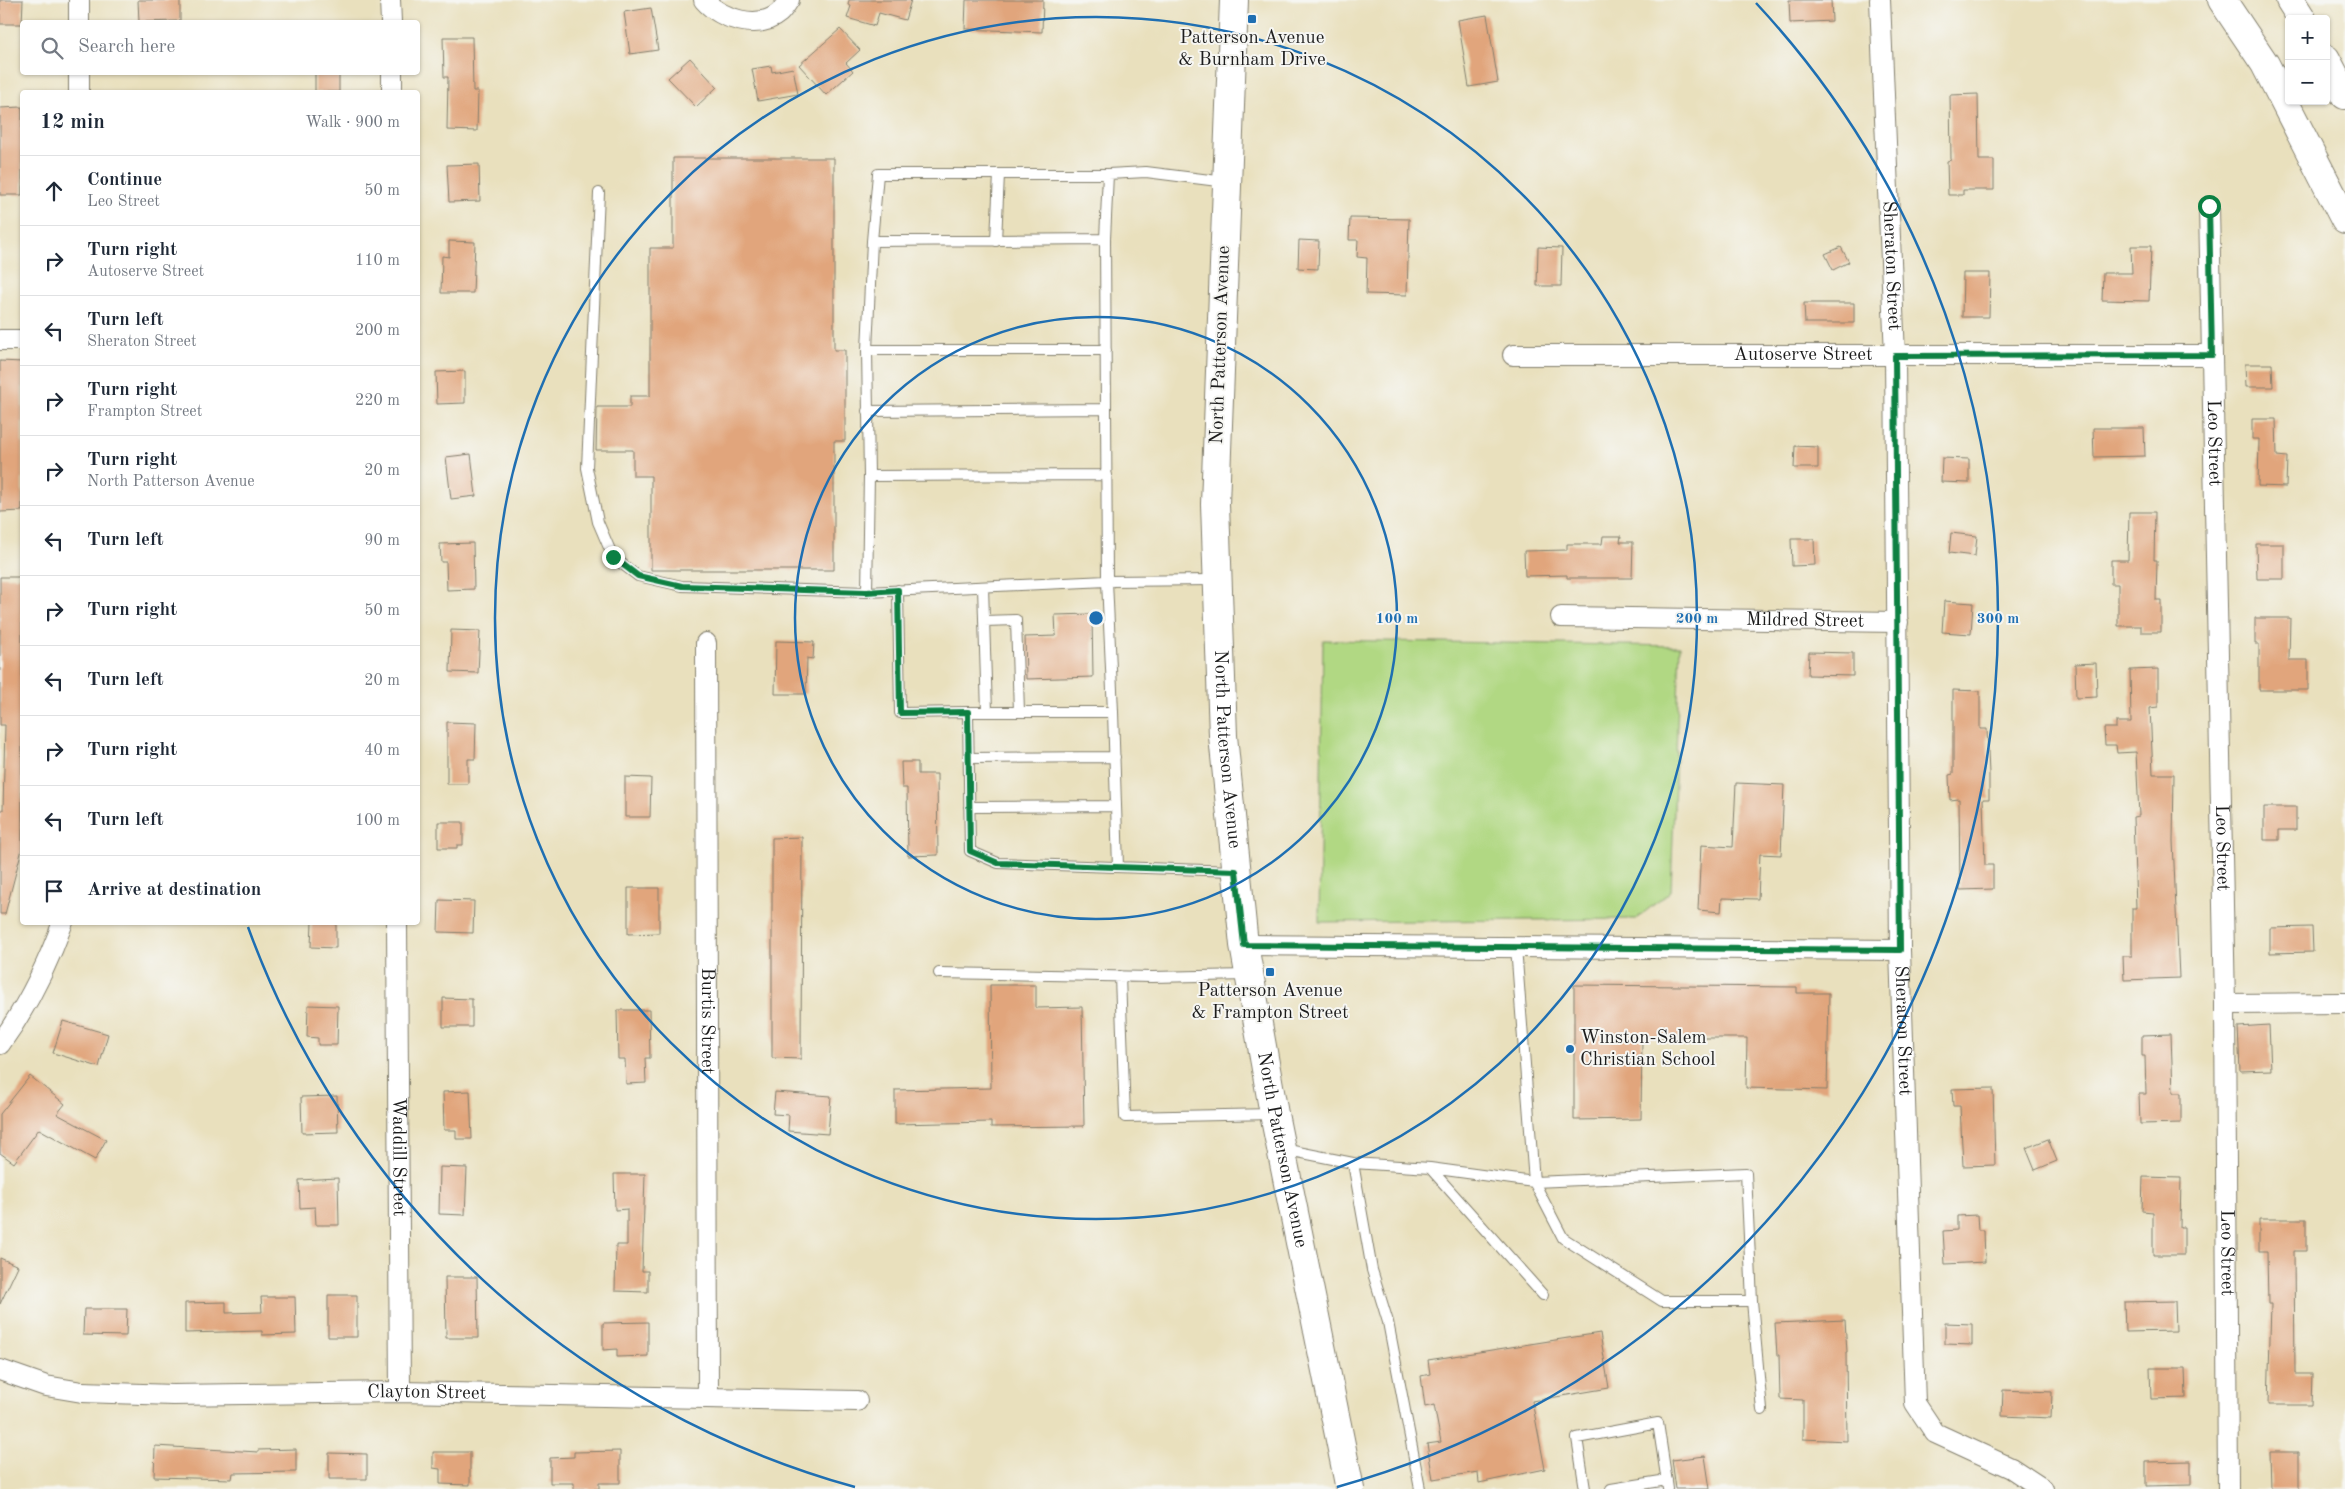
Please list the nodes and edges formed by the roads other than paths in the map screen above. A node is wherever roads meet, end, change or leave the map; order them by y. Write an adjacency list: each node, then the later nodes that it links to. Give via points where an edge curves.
1 (79, 0): 10 (street)
2 (390, 0): 11 (street)
3 (704, 0): 4 (street, via 728,18 754,21 773,17)
4 (789, 0)
5 (1234, 0): 20 (main road, North Patterson Avenue)
6 (1880, 0): 33 (street, Sheraton Street)
7 (2222, 0): 23 (main road, via 2264,64)
8 (2290, 0): 9 (main road)
9 (2299, 15)
10 (79, 20)
11 (391, 20)
12 (2327, 60): 17 (main road)
13 (79, 75): 15 (street)
14 (392, 75): 16 (street)
15 (79, 90)
16 (392, 90)
17 (2345, 95)
18 (999, 174): 19 (lane); 25 (lane, via 878,174); 26 (lane)
19 (1108, 174): 20 (lane, via 1146,172); 24 (lane)
20 (1227, 182): 38 (main road, North Patterson Avenue, via 1216,504)
21 (599, 193): 42 (lane, via 586,468 598,522 613,557 638,576 682,586)
22 (2209, 206): 32 (street, Leo Street)
23 (2345, 220)
24 (1105, 239): 26 (lane); 30 (lane)
25 (872, 241): 26 (lane); 29 (lane)
26 (996, 241)
27 (0, 340): 28 (street)
28 (20, 340)
29 (867, 350): 30 (lane); 35 (lane)
30 (1106, 350): 34 (lane)
31 (1513, 355): 33 (street, Autoserve Street)
32 (2212, 355): 33 (street, Autoserve Street); 66 (street, Leo Street)
33 (1895, 356): 45 (street, Sheraton Street)
34 (1106, 409): 35 (lane); 36 (lane)
35 (867, 411): 37 (lane)
36 (1107, 475): 37 (lane); 39 (lane)
37 (869, 476): 42 (lane)
38 (1218, 580): 39 (lane); 56 (main road, North Patterson Avenue, via 1223,736)
39 (1107, 581): 40 (lane); 50 (lane)
40 (983, 587): 41 (lane); 44 (lane)
41 (898, 590): 42 (lane); 47 (lane, via 900,713)
42 (866, 592)
43 (1561, 617): 45 (street, Mildred Street)
44 (984, 621): 48 (lane); 49 (lane, via 1016,620)
45 (1898, 622): 61 (street, Sheraton Street)
46 (706, 644): 77 (street, Burtis Street)
47 (968, 712): 48 (lane); 52 (lane)
48 (987, 712): 49 (lane)
49 (1019, 712): 50 (lane)
50 (1113, 712): 51 (lane)
51 (1115, 757): 52 (lane); 54 (lane)
52 (968, 758): 53 (lane)
53 (969, 806): 54 (lane); 55 (lane, via 970,851 998,863)
54 (1116, 806): 55 (lane)
55 (1118, 867): 56 (lane)
56 (1236, 871): 59 (main road, North Patterson Avenue)
57 (62, 925): 67 (street, via 34,991)
58 (397, 925): 76 (street, Waddill Street)
59 (1244, 945): 60 (street); 63 (main road, North Patterson Avenue)
60 (1516, 947): 61 (street); 72 (lane)
61 (1900, 950): 85 (street, Sheraton Street, via 1915,1402 1935,1433 2010,1468)
62 (939, 973): 64 (lane)
63 (1249, 975): 64 (lane); 68 (main road, North Patterson Avenue)
64 (1120, 976): 68 (lane, via 1125,1117)
65 (2345, 1003): 66 (street)
66 (2225, 1004): 86 (street, Leo Street)
67 (0, 1044)
68 (1274, 1114): 69 (main road, North Patterson Avenue)
69 (1282, 1149): 70 (lane); 81 (main road, North Patterson Avenue)
70 (1353, 1163): 71 (lane); 82 (lane, via 1372,1270 1388,1322)
71 (1430, 1168): 72 (lane); 73 (lane)
72 (1534, 1182): 74 (lane, via 1563,1238 1662,1301); 74 (lane, via 1746,1173)
73 (1543, 1296)
74 (1752, 1301): 79 (lane)
75 (0, 1370): 76 (street, Clayton Street, via 46,1386 82,1392 174,1395)
76 (400, 1392): 77 (street, Clayton Street)
77 (708, 1397): 78 (street, Clayton Street)
78 (856, 1401)
79 (1762, 1410)
80 (1668, 1485): 83 (lane, via 1658,1423 1577,1438); 84 (lane)
81 (1350, 1489)
82 (1420, 1489)
83 (1585, 1489)
84 (1611, 1489)
85 (2043, 1489)
86 (2228, 1489)

